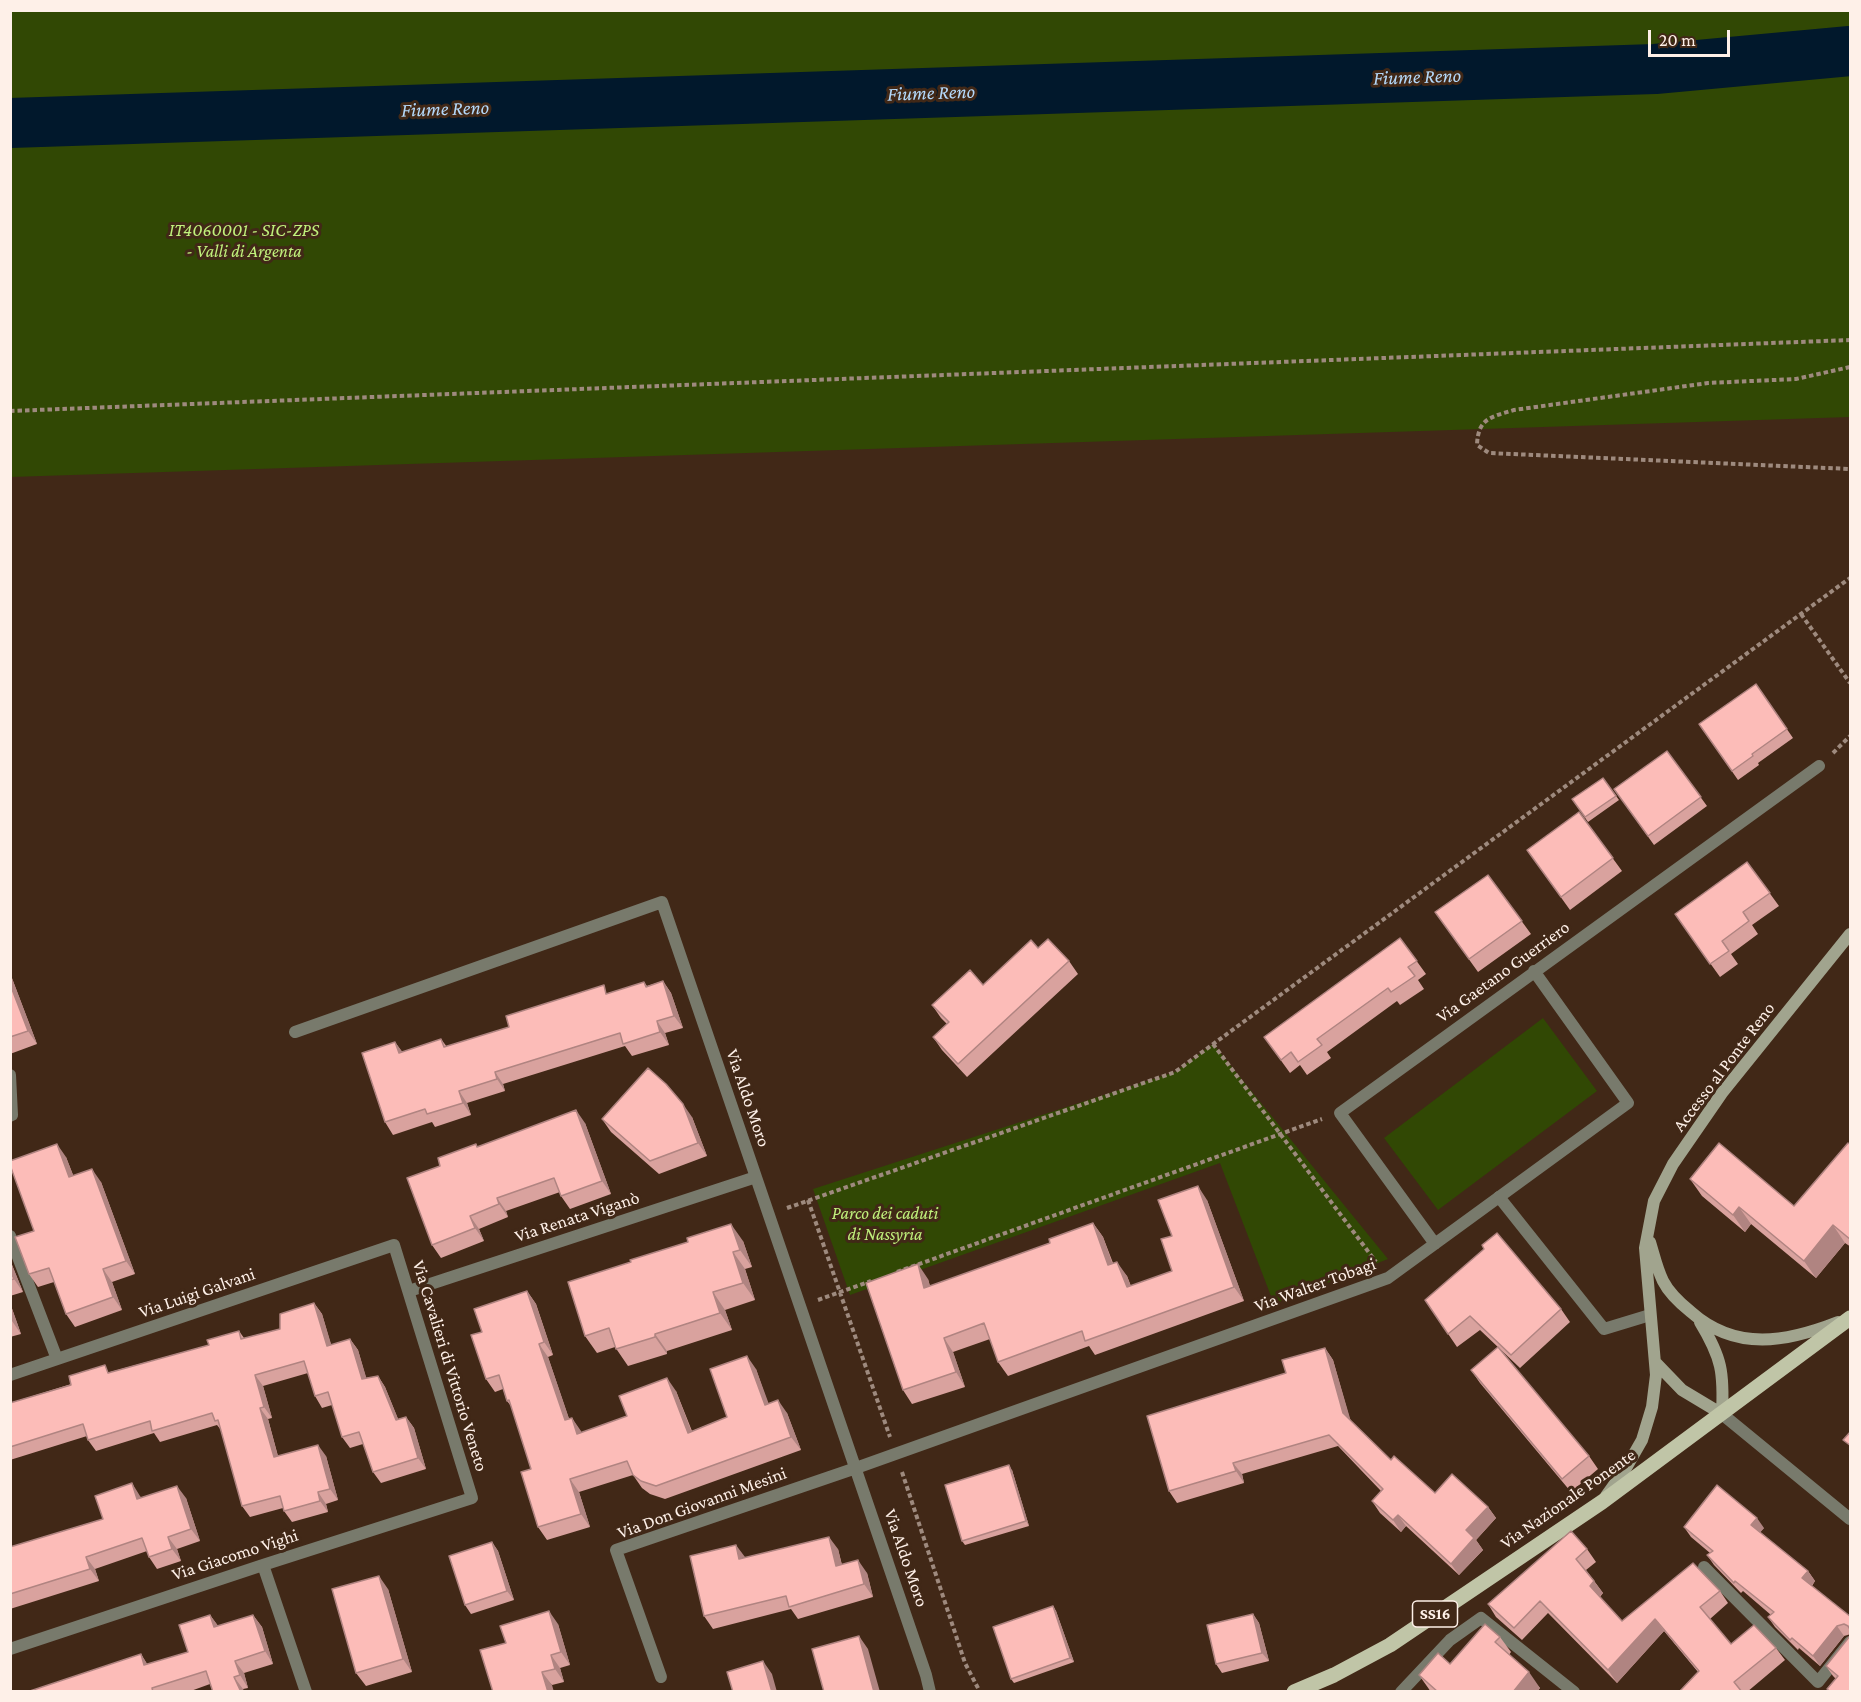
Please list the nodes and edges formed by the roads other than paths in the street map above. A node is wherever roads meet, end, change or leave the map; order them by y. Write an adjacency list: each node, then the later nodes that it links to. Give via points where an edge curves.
1 (1819, 766): 3 (street, Via Gaetano Guerriero)
2 (1851, 934): 9 (main road, Accesso al Ponte Reno, via 1722,1093 1673,1164 1654,1201)
3 (1534, 971): 8 (street, Via Walter Tobagi, via 1628,1103); 11 (street, Via Gaetano Guerriero, via 1340,1113)
4 (295, 1032): 7 (street, Via Aldo Moro, via 662,902)
5 (10, 1075): 6 (street)
6 (10, 1116)
7 (756, 1177): 13 (street, Via Renata Viganò); 21 (street, Via Aldo Moro)
8 (1499, 1197): 11 (street, Via Walter Tobagi); 14 (street, via 1604,1329)
9 (1648, 1233): 14 (main road, Accesso al Ponte Reno, via 1645,1248); 16 (main road, Accesso al Ponte Reno, via 1664,1283)
10 (10, 1236): 17 (street)
11 (1435, 1244): 21 (street, Via Walter Tobagi, via 1388,1278)
12 (394, 1245): 13 (street, Via Cavalieri di Vittorio Veneto); 17 (street, Via Luigi Galvani)
13 (409, 1291): 22 (street, Via Cavalieri di Vittorio Veneto)
14 (1650, 1315): 18 (main road, Accesso al Ponte Reno)
15 (1851, 1318): 16 (main road, Accesso al Ponte Reno, via 1778,1340 1734,1336 1714,1330); 20 (main road, Via Nazionale Ponente / SS16)
16 (1698, 1319): 20 (main road, Accesso al Ponte Reno, via 1720,1360)
17 (57, 1359): 19 (street, Via Luigi Galvani)
18 (1655, 1362): 20 (main road, via 1682,1390); 23 (main road, Accesso al Ponte Reno, via 1652,1407 1642,1440)
19 (10, 1375)
20 (1722, 1414): 23 (main road, Via Nazionale Ponente / SS16); 24 (street)
21 (856, 1468): 29 (street, Via Aldo Moro); 30 (street, Via Don Giovanni Mesini, via 616,1550)
22 (472, 1498): 25 (street, Via Giacomo Vighi)
23 (1602, 1502): 31 (main road, Via Nazionale Ponente / SS16, via 1390,1644)
24 (1851, 1519)
25 (263, 1565): 28 (street, Via Giacomo Vighi); 32 (street)
26 (1704, 1567): 27 (street, via 1818,1682)
27 (1851, 1642)
28 (10, 1649)
29 (926, 1675): 33 (street, Via Aldo Moro); 34 (street, Via Aldo Moro)
30 (661, 1677)
31 (1321, 1680): 35 (main road, Via Nazionale Ponente / SS16); 36 (street)
32 (306, 1692)
33 (930, 1692)
34 (939, 1692)
35 (1294, 1692)
36 (1310, 1692)
37 (1401, 1692): 38 (street, via 1450,1640 1481,1618)
38 (1574, 1692)

